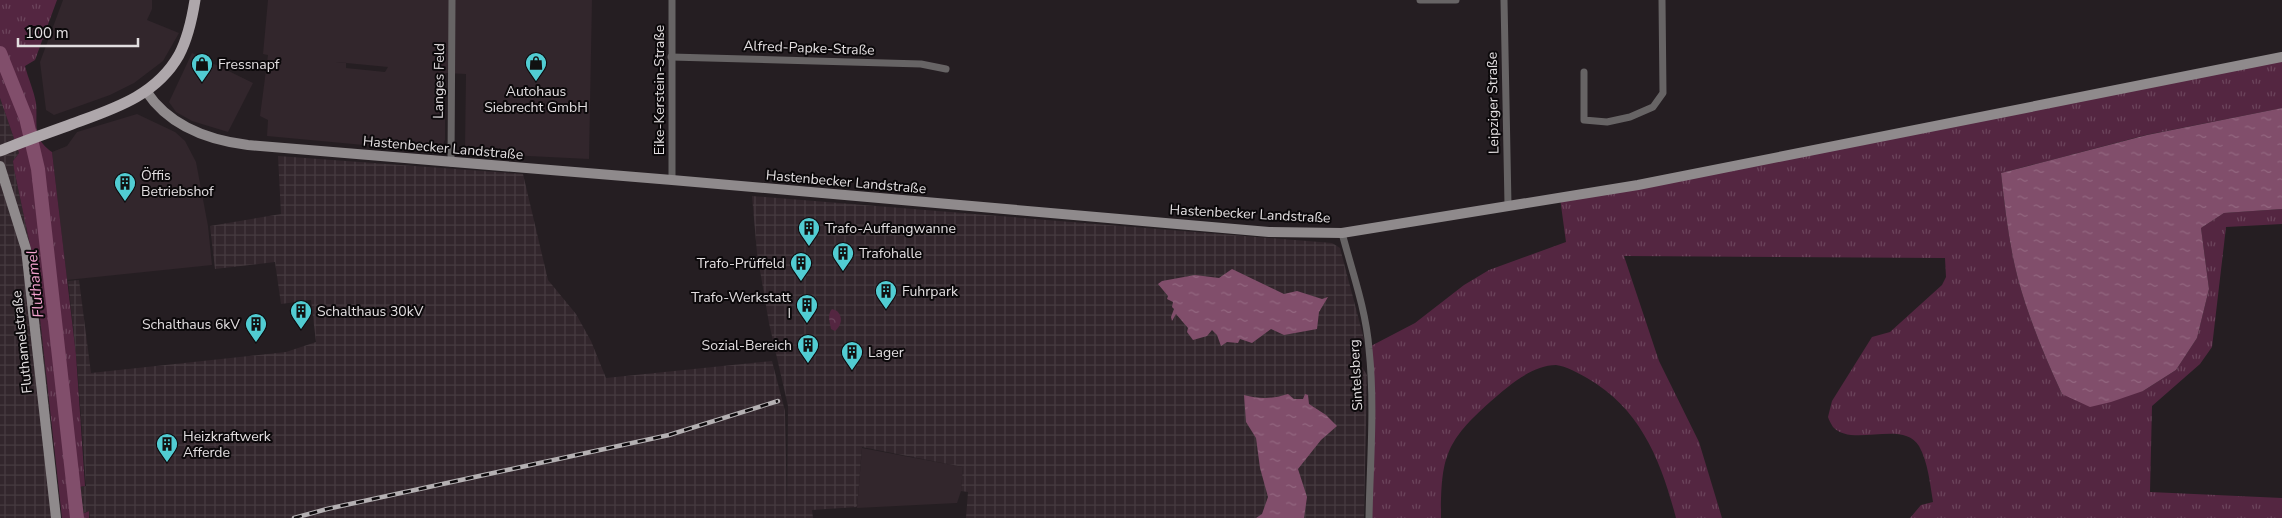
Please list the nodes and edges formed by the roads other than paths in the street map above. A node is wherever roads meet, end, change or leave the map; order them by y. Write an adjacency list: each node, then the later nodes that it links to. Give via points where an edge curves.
1 (195, 0): 12 (main road, via 179,55 169,70)
2 (452, 0): 14 (street, Langes Feld)
3 (672, 0): 8 (street, Eike-Kerstein-Straße)
4 (1420, 0): 5 (street)
5 (1456, 0)
6 (1504, 0): 17 (street, Leipziger Straße)
7 (1662, 0): 11 (street, via 1663,93 1653,107 1608,122 1584,120)
8 (671, 57): 10 (street, Alfred-Papke-Straße, via 920,64); 16 (street, Eike-Kerstein-Straße)
9 (2282, 57): 17 (main road, Hastenbecker Landstraße, via 1716,170)
10 (946, 69)
11 (1584, 72)
12 (146, 91): 13 (main road, via 129,102); 14 (main road, Hastenbecker Landstraße, via 170,118 201,134 234,144)
13 (0, 150)
14 (451, 163): 16 (main road, Hastenbecker Landstraße)
15 (0, 166): 19 (main road, Fluthamelstraße, via 26,249)
16 (672, 180): 18 (main road, Hastenbecker Landstraße, via 1268,232)
17 (1508, 205): 18 (main road, Hastenbecker Landstraße)
18 (1342, 233): 20 (street, Sintelsberg, via 1369,347 1372,379)
19 (56, 518)
20 (1369, 518)

